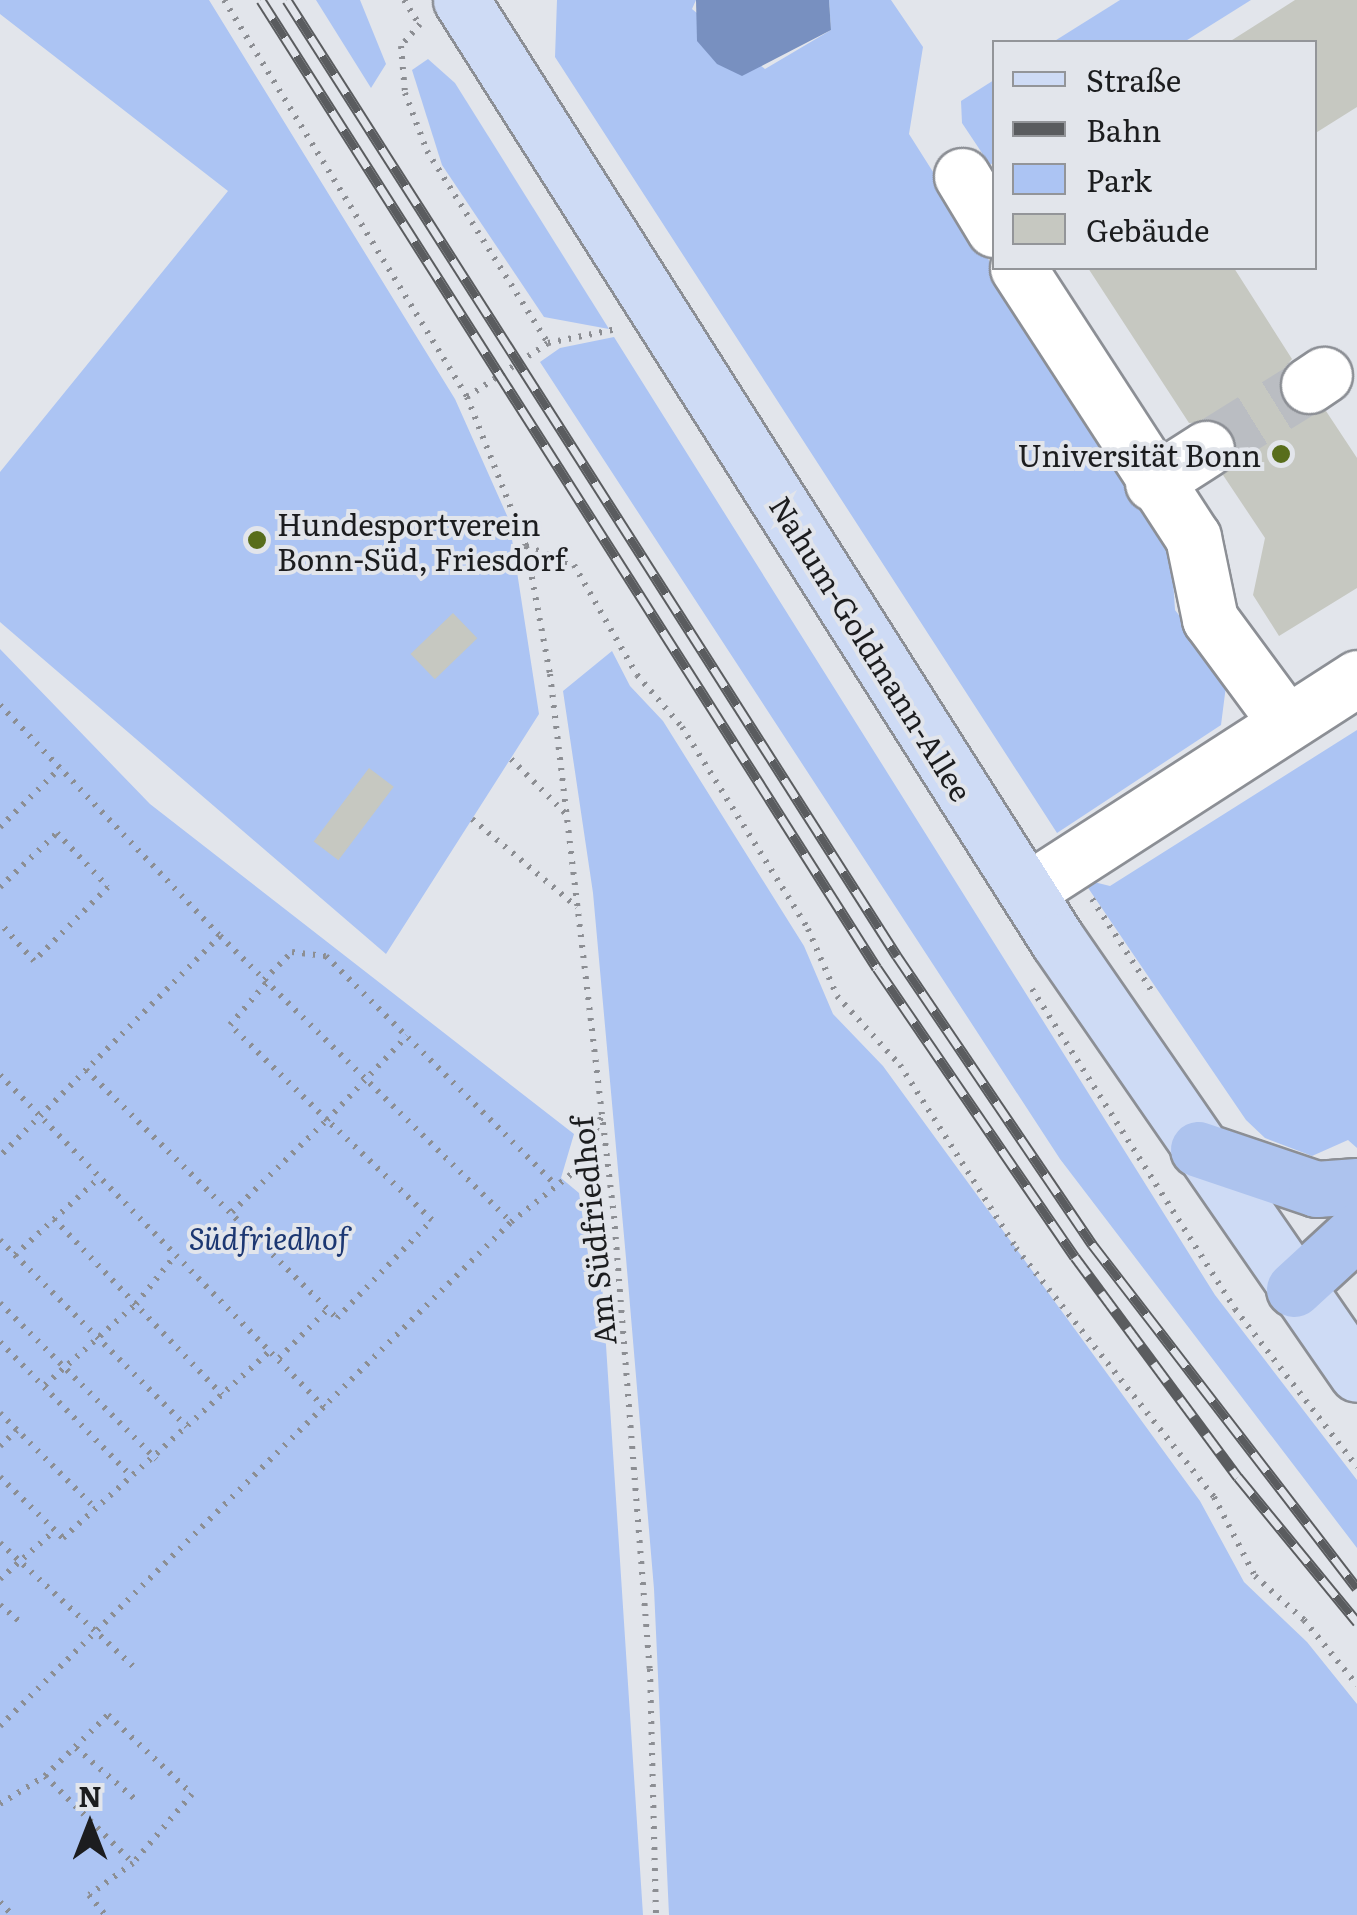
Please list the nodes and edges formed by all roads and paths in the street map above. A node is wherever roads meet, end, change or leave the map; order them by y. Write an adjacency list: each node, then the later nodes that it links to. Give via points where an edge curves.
1 (224, 0): 8 (path, Am Südfriedhof)
2 (440, 12): 7 (path, via 401,46 405,93 427,152); 20 (main road, Nahum-Goldmann-Allee)
3 (962, 176): 4 (lane)
4 (992, 226)
5 (1019, 270): 10 (lane)
6 (616, 330): 7 (path)
7 (548, 343): 8 (path)
8 (468, 397): 11 (path, Am Südfriedhof)
9 (1206, 449): 10 (lane)
10 (1153, 483): 14 (lane, via 1192,537 1210,620)
11 (526, 546): 17 (path, Am Südfriedhof); 77 (path, via 574,565 637,674 682,727 808,929 837,996 900,1065 1016,1248 1214,1498 1255,1576 1304,1620)
12 (1357, 678): 14 (lane)
13 (0, 705): 16 (path)
14 (1286, 722): 20 (lane)
15 (511, 759): 17 (path)
16 (60, 768): 19 (path); 24 (path)
17 (568, 816): 22 (path, Am Südfriedhof)
18 (472, 819): 22 (path)
19 (0, 827)
20 (1047, 878): 26 (path); 34 (main road, Nahum-Goldmann-Allee)
21 (0, 887): 23 (path, via 57,832 108,887 34,961)
22 (578, 908): 31 (path, Am Südfriedhof)
23 (0, 924)
24 (220, 936): 25 (path); 28 (path)
25 (265, 981): 27 (path, via 292,952 316,950); 30 (path); 33 (path, via 230,1024)
26 (1161, 1004)
27 (407, 1036): 30 (path); 37 (path)
28 (86, 1070): 32 (path); 39 (path)
29 (0, 1075): 32 (path)
30 (366, 1080): 33 (path); 41 (path)
31 (603, 1114): 37 (path, via 578,1168); 87 (path, Am Südfriedhof, via 650,1670)
32 (40, 1116): 35 (path); 36 (path)
33 (328, 1120): 39 (path); 49 (path, via 432,1220 337,1318)
34 (1198, 1149): 38 (highway, via 1316,1189); 46 (main road, Nahum-Goldmann-Allee)
35 (0, 1156)
36 (98, 1179): 40 (path); 45 (path)
37 (554, 1183): 41 (path)
38 (1357, 1186)
39 (232, 1212): 49 (path)
40 (54, 1219): 44 (path); 48 (path)
41 (511, 1222): 59 (path)
42 (1357, 1231): 46 (highway)
43 (0, 1240): 44 (path)
44 (15, 1255): 51 (path)
45 (172, 1258): 48 (path); 53 (path)
46 (1294, 1288): 56 (main road, Nahum-Goldmann-Allee)
47 (0, 1303): 55 (path)
48 (136, 1304): 51 (path); 58 (path)
49 (328, 1309): 54 (path)
50 (1235, 1309): 65 (path)
51 (98, 1338): 55 (path); 61 (path)
52 (0, 1342): 57 (path)
53 (271, 1350): 54 (path); 58 (path)
54 (279, 1358): 59 (path)
55 (64, 1368): 57 (path); 64 (path)
56 (1357, 1374)
57 (45, 1385): 66 (path)
58 (222, 1395): 61 (path)
59 (324, 1406): 75 (path)
60 (0, 1413): 62 (path)
61 (187, 1427): 64 (path)
62 (17, 1430): 63 (path); 68 (path)
63 (0, 1446)
64 (156, 1459): 66 (path)
65 (1357, 1467)
66 (132, 1477): 68 (path)
67 (0, 1478): 69 (path)
68 (96, 1509): 69 (path, via 62,1538)
69 (54, 1531): 71 (path)
70 (0, 1543): 71 (path)
71 (19, 1563): 72 (path); 75 (path)
72 (0, 1579)
73 (0, 1606): 74 (path)
74 (20, 1622)
75 (93, 1629): 76 (path); 78 (path)
76 (133, 1666)
77 (1357, 1685)
78 (0, 1726)
79 (76, 1748): 80 (path); 81 (path); 83 (path, via 108,1716 192,1794)
80 (45, 1776): 82 (path); 83 (path)
81 (136, 1800)
82 (0, 1804)
83 (133, 1863): 86 (path, via 89,1895)
84 (0, 1902): 85 (path)
85 (12, 1915)
86 (106, 1915)
87 (656, 1915)

